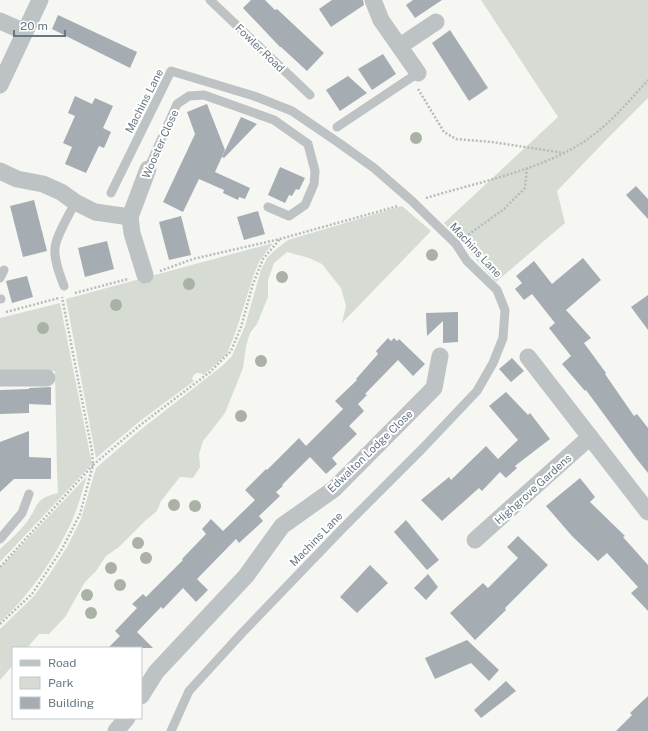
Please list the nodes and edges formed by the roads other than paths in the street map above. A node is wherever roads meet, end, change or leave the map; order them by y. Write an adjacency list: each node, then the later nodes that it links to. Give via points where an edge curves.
1 (40, 0): 6 (street)
2 (210, 0): 10 (lane, Fowler Road)
3 (373, 0): 7 (street, via 381,20)
4 (0, 21): 6 (street)
5 (436, 22): 7 (street)
6 (25, 32): 9 (street)
7 (400, 46): 8 (street)
8 (418, 73): 11 (lane)
9 (0, 85)
10 (310, 95)
11 (337, 127)
12 (148, 169): 16 (lane, Wooster Close, via 178,104 188,96 204,95 274,120 308,144 315,171 314,184 305,205 289,216); 17 (street, Wooster Close)
13 (0, 171): 15 (street, via 16,179 43,184)
14 (111, 193): 32 (lane, Machins Lane, via 171,71 254,96 292,111 374,168 456,244 467,260 497,290 505,310 503,338 493,363 477,391 189,691)
15 (75, 202): 17 (street, via 95,212); 19 (lane, via 54,248)
16 (268, 208)
17 (130, 217): 18 (street, Wooster Close, via 132,233)
18 (145, 275)
19 (64, 286)
20 (440, 356): 29 (street, Edwalton Lodge Close, via 434,388 334,489 282,526 246,576 156,672)
21 (528, 357): 24 (street)
22 (0, 378): 23 (street)
23 (47, 378)
24 (590, 437): 26 (street); 28 (street, Highgrove Gardens)
25 (29, 494): 27 (lane, via 22,513)
26 (648, 512)
27 (0, 539)
28 (475, 540)
29 (142, 694)
30 (126, 719): 31 (street)
31 (116, 731)
32 (171, 731)

